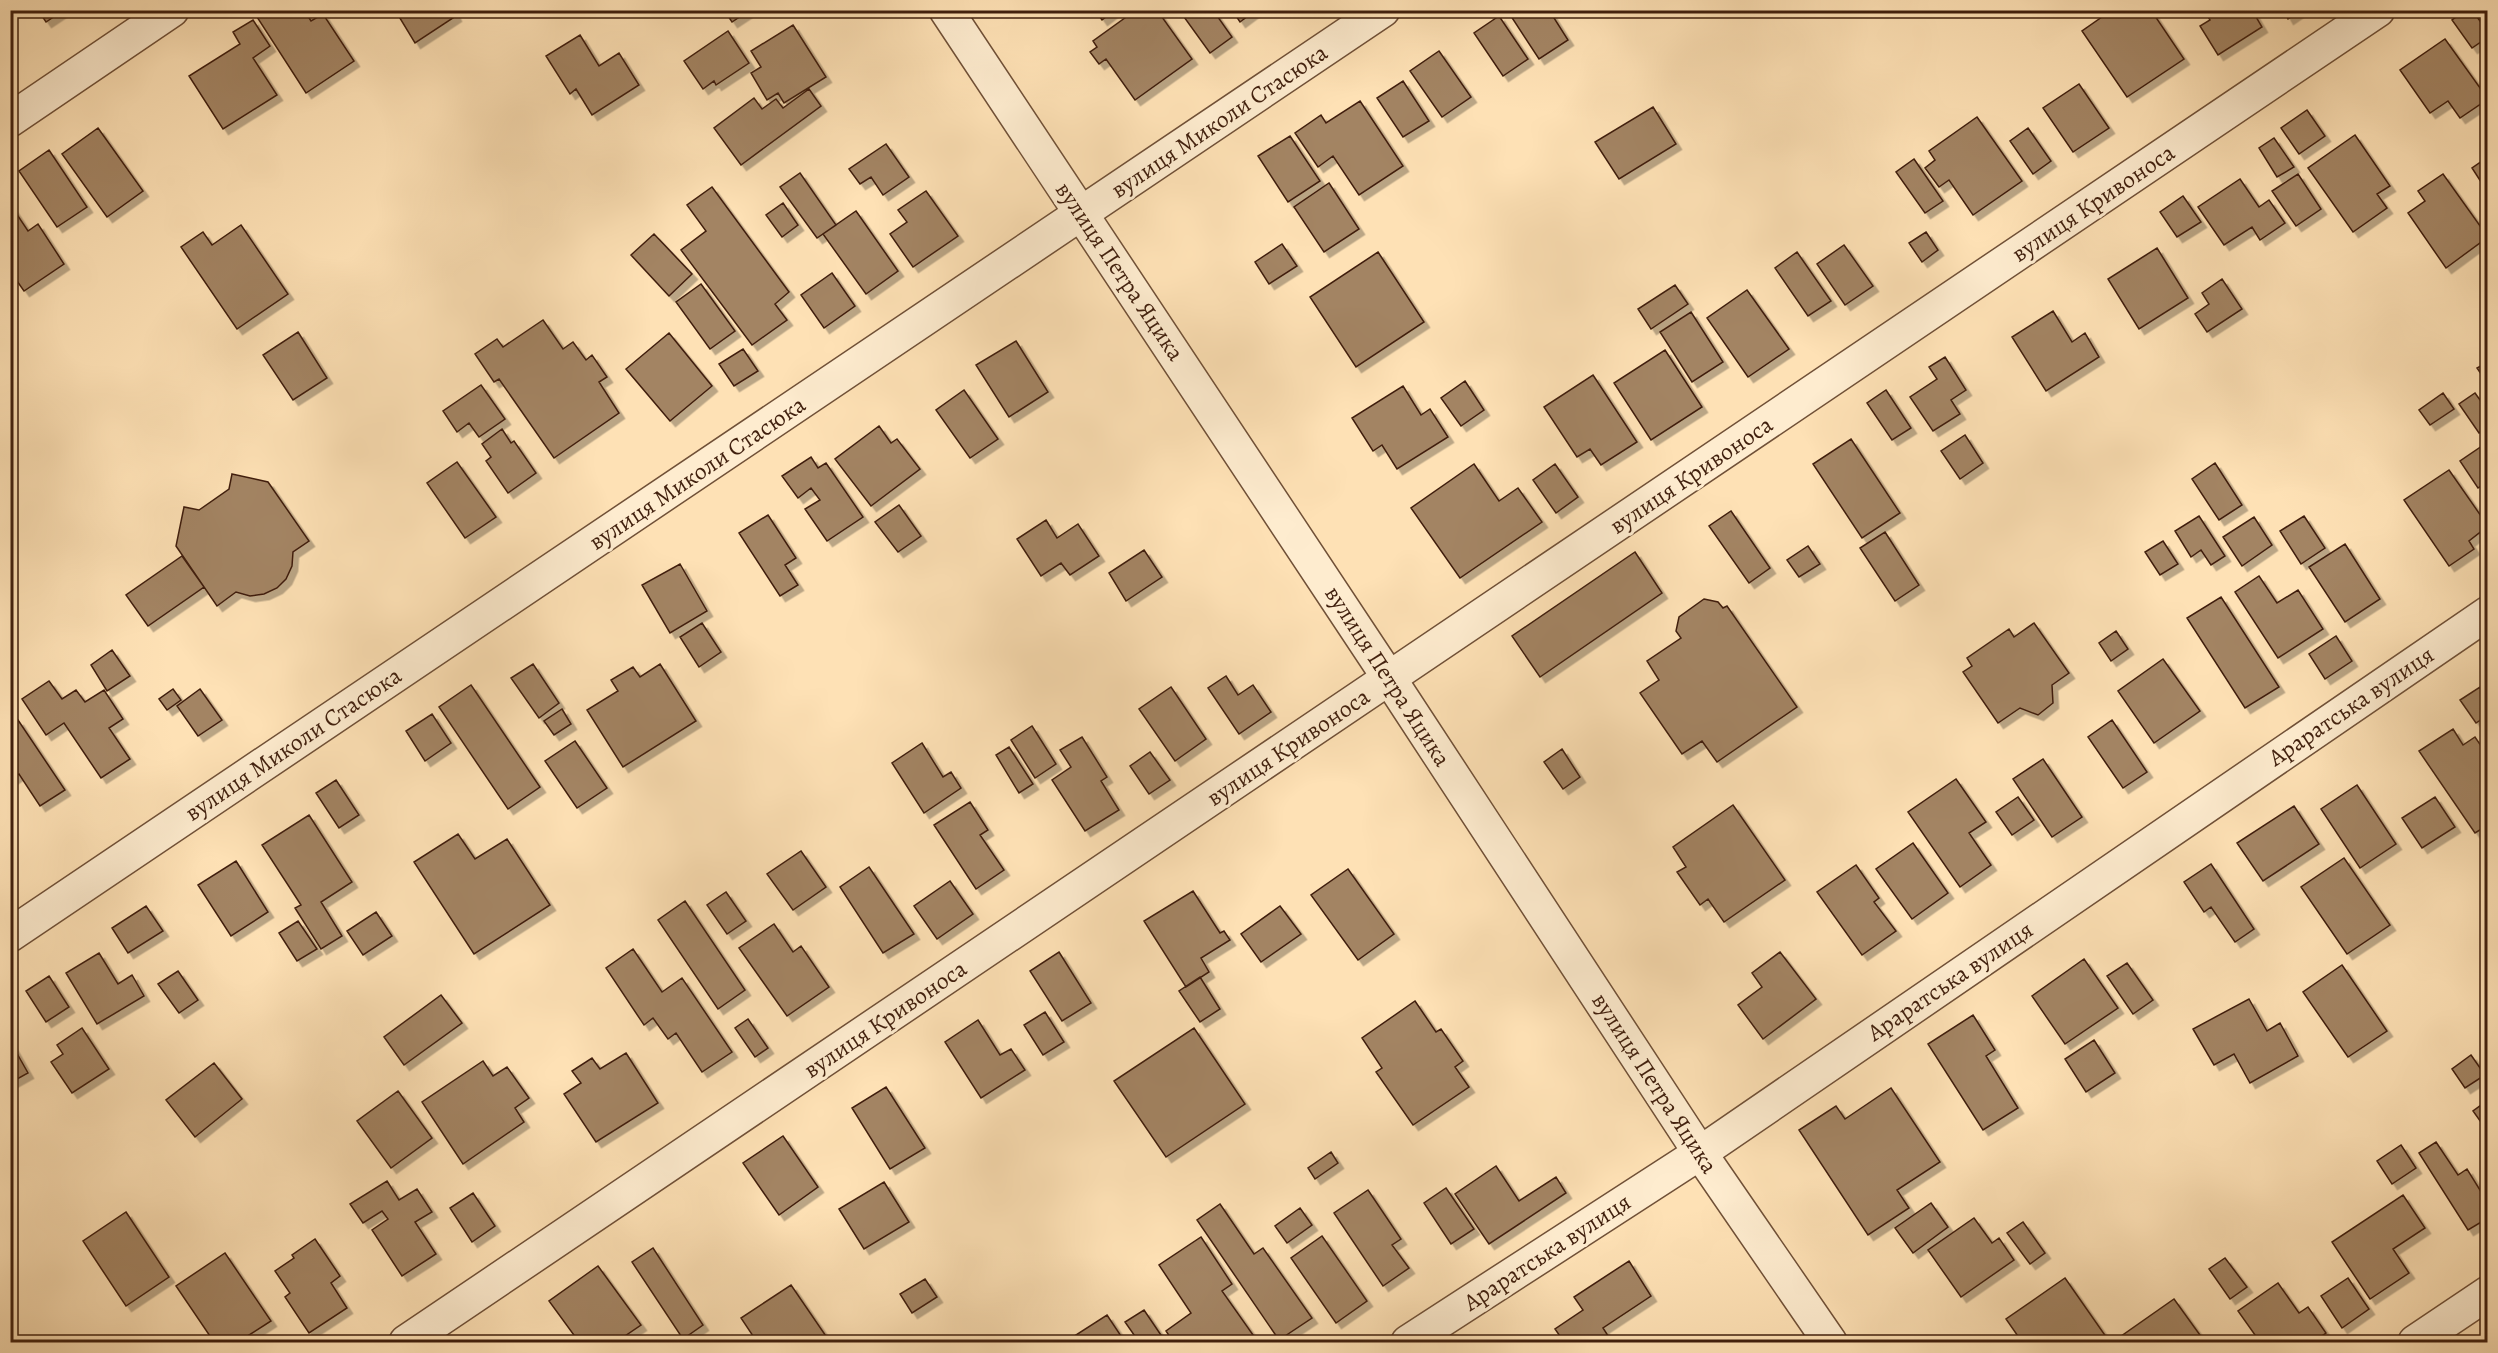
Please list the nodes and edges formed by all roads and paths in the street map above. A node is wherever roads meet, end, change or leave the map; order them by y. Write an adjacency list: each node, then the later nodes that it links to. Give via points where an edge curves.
1 (172, 10): 5 (street)
2 (946, 10): 6 (street, вулиця Петра Яцика)
3 (1383, 10): 6 (street, вулиця Миколи Стасюка)
4 (2378, 10): 8 (street, вулиця Кривоноса)
5 (10, 120)
6 (1082, 213): 8 (street, вулиця Петра Яцика); 9 (street, вулиця Миколи Стасюка)
7 (2487, 613): 10 (street, Араратська вулиця)
8 (1389, 678): 10 (street, вулиця Петра Яцика); 12 (street, вулиця Кривоноса)
9 (10, 935)
10 (1700, 1153): 13 (street, Араратська вулиця); 14 (street, вулиця Петра Яцика)
11 (2487, 1293): 15 (street)
12 (406, 1342)
13 (1408, 1342)
14 (1830, 1342)
15 (2415, 1342)

